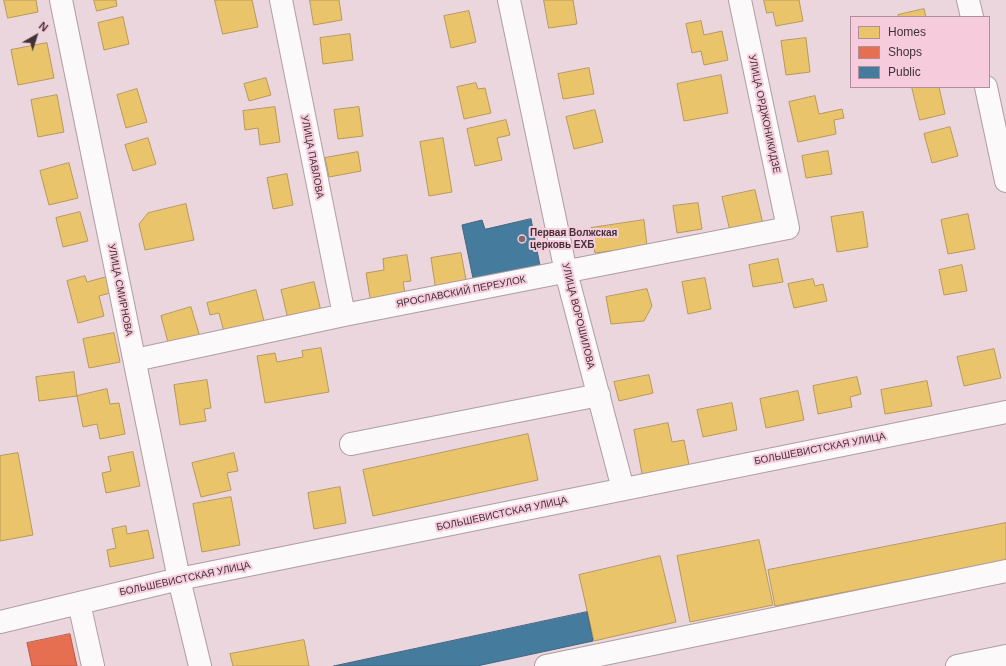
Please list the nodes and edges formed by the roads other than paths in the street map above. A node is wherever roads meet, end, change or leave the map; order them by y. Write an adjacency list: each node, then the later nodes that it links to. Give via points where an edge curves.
1 (62, 0): 12 (street, УЛИЦА СМИРНОВА)
2 (281, 0): 11 (street, УЛИЦА ПАВЛОВА)
3 (509, 0): 10 (street, УЛИЦА ВОРОШИЛОВА)
4 (740, 0): 9 (street, УЛИЦА ОРДЖОНИКИДЗЕ)
5 (968, 0): 6 (street)
6 (972, 16)
7 (986, 88): 8 (street)
8 (1006, 181)
9 (788, 228): 10 (street, ЯРОСЛАВСКИЙ ПЕРЕУЛОК)
10 (566, 272): 11 (street, ЯРОСЛАВСКИЙ ПЕРЕУЛОК); 13 (street, УЛИЦА ВОРОШИЛОВА)
11 (344, 315): 12 (street, ЯРОСЛАВСКИЙ ПЕРЕУЛОК)
12 (134, 360): 18 (street, УЛИЦА СМИРНОВА)
13 (599, 395): 15 (street); 16 (street, УЛИЦА ВОРОШИЛОВА)
14 (1006, 412): 16 (street, БОЛЬШЕВИСТСКАЯ УЛИЦА)
15 (351, 444)
16 (623, 489): 18 (street, БОЛЬШЕВИСТСКАЯ УЛИЦА)
17 (1006, 571): 24 (street)
18 (179, 579): 19 (street, БОЛЬШЕВИСТСКАЯ УЛИЦА); 23 (street, УЛИЦА СМИРНОВА)
19 (79, 603): 20 (street, БОЛЬШЕВИСТСКАЯ УЛИЦА); 22 (street)
20 (0, 622)
21 (1006, 656): 25 (street)
22 (93, 666)
23 (200, 666)
24 (546, 666)
25 (957, 666)

